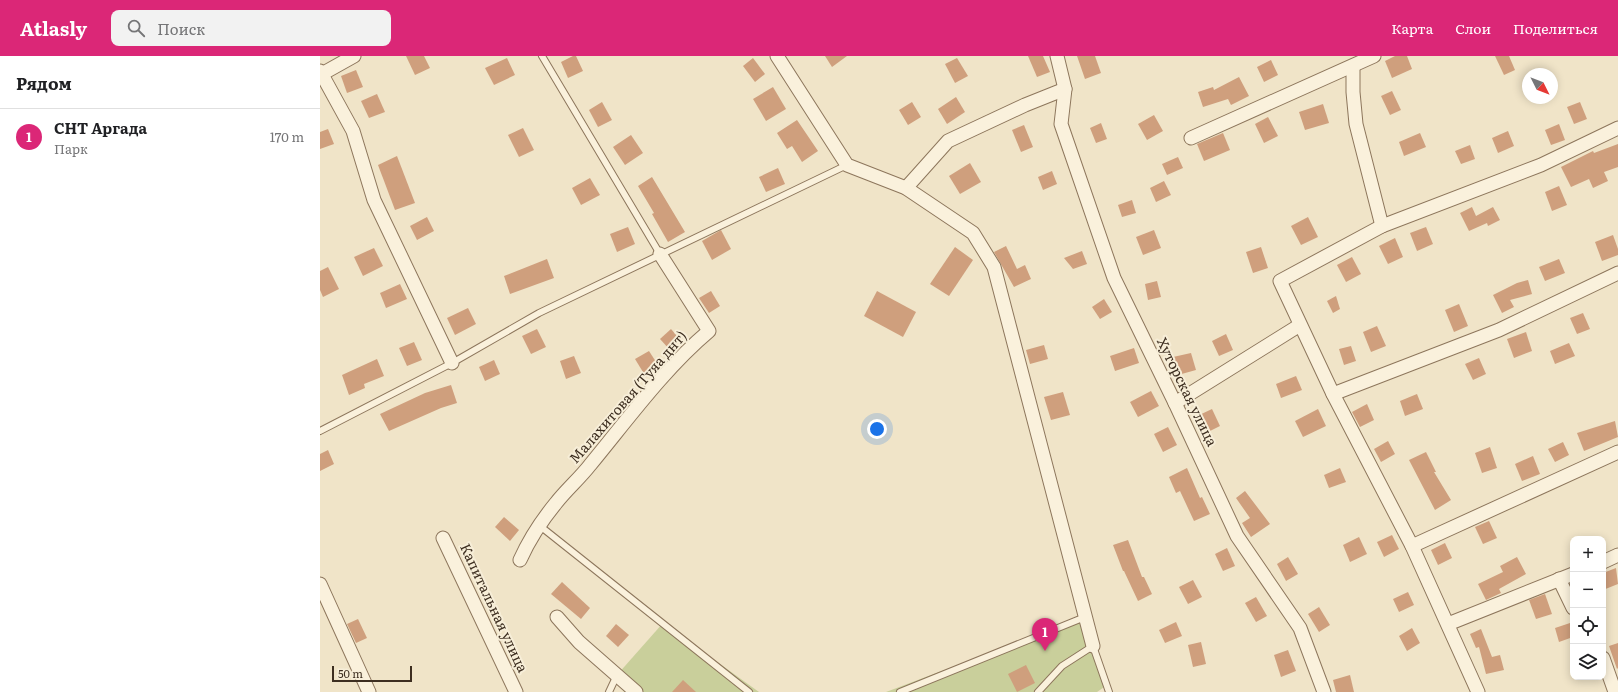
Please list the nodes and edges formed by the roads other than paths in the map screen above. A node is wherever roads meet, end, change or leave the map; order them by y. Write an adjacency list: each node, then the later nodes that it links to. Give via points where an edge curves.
1 (354, 56): 7 (street)
2 (542, 56): 14 (lane)
3 (777, 56): 11 (street)
4 (1057, 56): 8 (street)
5 (1374, 56): 6 (street)
6 (1353, 66): 10 (street); 13 (street, via 1356,124)
7 (321, 73): 17 (street, via 353,130 374,200)
8 (1065, 89): 12 (street, via 1025,104 948,141); 19 (street, Хуторская улица, via 1061,124 1114,278)
9 (1618, 128): 13 (street, via 1541,165)
10 (1191, 138)
11 (847, 165): 12 (street); 14 (lane)
12 (906, 188): 32 (street, via 973,233 994,268)
13 (1382, 226): 16 (street, via 1280,281)
14 (660, 254): 17 (lane, via 539,313); 22 (street, Малахитовая (Туяа днт), via 709,330 653,388 585,472 555,503)
15 (1618, 274): 18 (street, via 1499,330)
16 (1300, 325): 18 (street); 19 (street)
17 (452, 362): 20 (lane)
18 (1333, 394): 24 (street)
19 (1175, 403): 46 (street, Хуторская улица, via 1237,536 1300,628)
20 (320, 431)
21 (1618, 452): 24 (street)
22 (540, 526): 26 (street, Малахитовая (Туяа днт)); 42 (lane)
23 (443, 538): 39 (street, Капитальная улица)
24 (1412, 546): 34 (street)
25 (1618, 556): 27 (street)
26 (520, 560)
27 (1606, 561)
28 (1570, 575): 29 (street)
29 (1559, 579): 31 (street); 34 (street)
30 (320, 584): 38 (street)
31 (1570, 602)
32 (1085, 617): 35 (street); 43 (lane)
33 (557, 618): 37 (street, via 578,642)
34 (1448, 624): 47 (street)
35 (1093, 646): 44 (lane, via 1062,666); 45 (lane)
36 (1606, 666): 48 (street)
37 (617, 675): 40 (lane); 41 (street)
38 (369, 692)
39 (516, 692)
40 (609, 692)
41 (636, 692)
42 (749, 692)
43 (900, 692)
44 (1038, 692)
45 (1109, 692)
46 (1324, 692)
47 (1478, 692)
48 (1615, 692)

